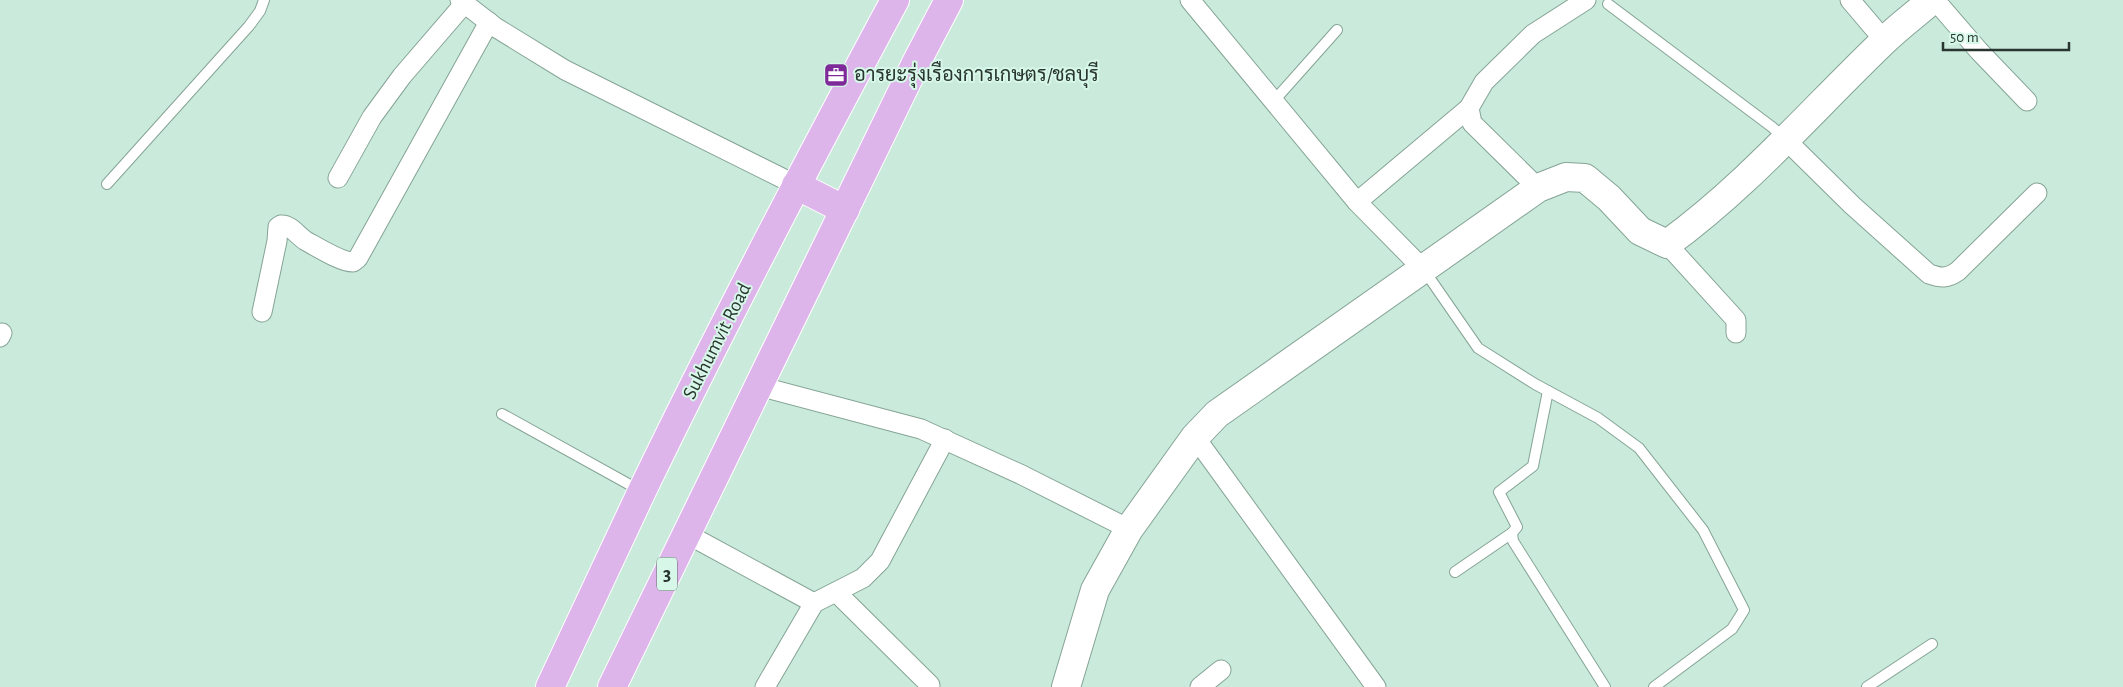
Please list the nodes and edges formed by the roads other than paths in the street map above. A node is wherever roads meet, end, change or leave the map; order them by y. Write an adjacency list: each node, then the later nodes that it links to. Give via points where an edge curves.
1 (264, 0): 18 (lane, via 249,26)
2 (895, 0): 19 (main road, Sukhumvit Road)
3 (949, 0): 23 (main road, 3)
4 (1586, 0): 15 (street, via 1533,34 1484,82)
5 (1850, 0): 12 (street)
6 (1933, 0): 12 (street); 13 (street)
7 (1192, 1): 14 (street)
8 (462, 2): 10 (street); 17 (street, via 372,117)
9 (1608, 4): 16 (lane)
10 (489, 22): 19 (street, via 565,70); 26 (street, via 358,258 353,262 344,261 281,225 278,227)
11 (1337, 30): 14 (lane)
12 (1884, 40): 16 (street)
13 (2027, 101)
14 (1273, 102): 22 (street)
15 (1470, 108): 20 (street, via 1472,123); 22 (street)
16 (1786, 140): 21 (street, via 1929,274 1942,278 1958,271); 24 (street, via 1697,223)
17 (338, 178)
18 (108, 184)
19 (796, 185): 23 (main road); 33 (main road, Sukhumvit Road)
20 (1538, 188): 24 (street, via 1566,177 1585,178 1640,231); 25 (street)
21 (2037, 193)
22 (1357, 202): 25 (street)
23 (845, 210): 28 (main road, 3)
24 (1668, 244): 27 (street, via 1736,320)
25 (1424, 270): 29 (lane, via 1478,348); 31 (street, via 1217,414)
26 (262, 312)
27 (1736, 333)
28 (759, 386): 32 (street, via 921,429); 36 (main road, 3)
29 (1548, 391): 35 (lane, via 1533,466 1499,492 1517,527); 50 (lane, via 1598,418 1639,448 1703,530 1744,610 1732,629)
30 (502, 414): 33 (lane)
31 (1195, 437): 34 (street); 48 (street)
32 (945, 439): 34 (street); 38 (street, via 880,562 863,578)
33 (642, 492): 43 (main road, Sukhumvit Road)
34 (1129, 529): 46 (street, via 1095,590)
35 (1512, 533): 37 (lane); 49 (lane, via 1513,541)
36 (687, 534): 39 (street); 44 (main road, 3)
37 (1455, 572)
38 (836, 592): 39 (street); 42 (street)
39 (814, 603): 45 (street)
40 (1932, 644): 51 (lane)
41 (1221, 670): 47 (street)
42 (930, 685)
43 (550, 687)
44 (613, 687)
45 (765, 687)
46 (1066, 687)
47 (1200, 687)
48 (1376, 687)
49 (1605, 687)
50 (1654, 687)
51 (1867, 687)

